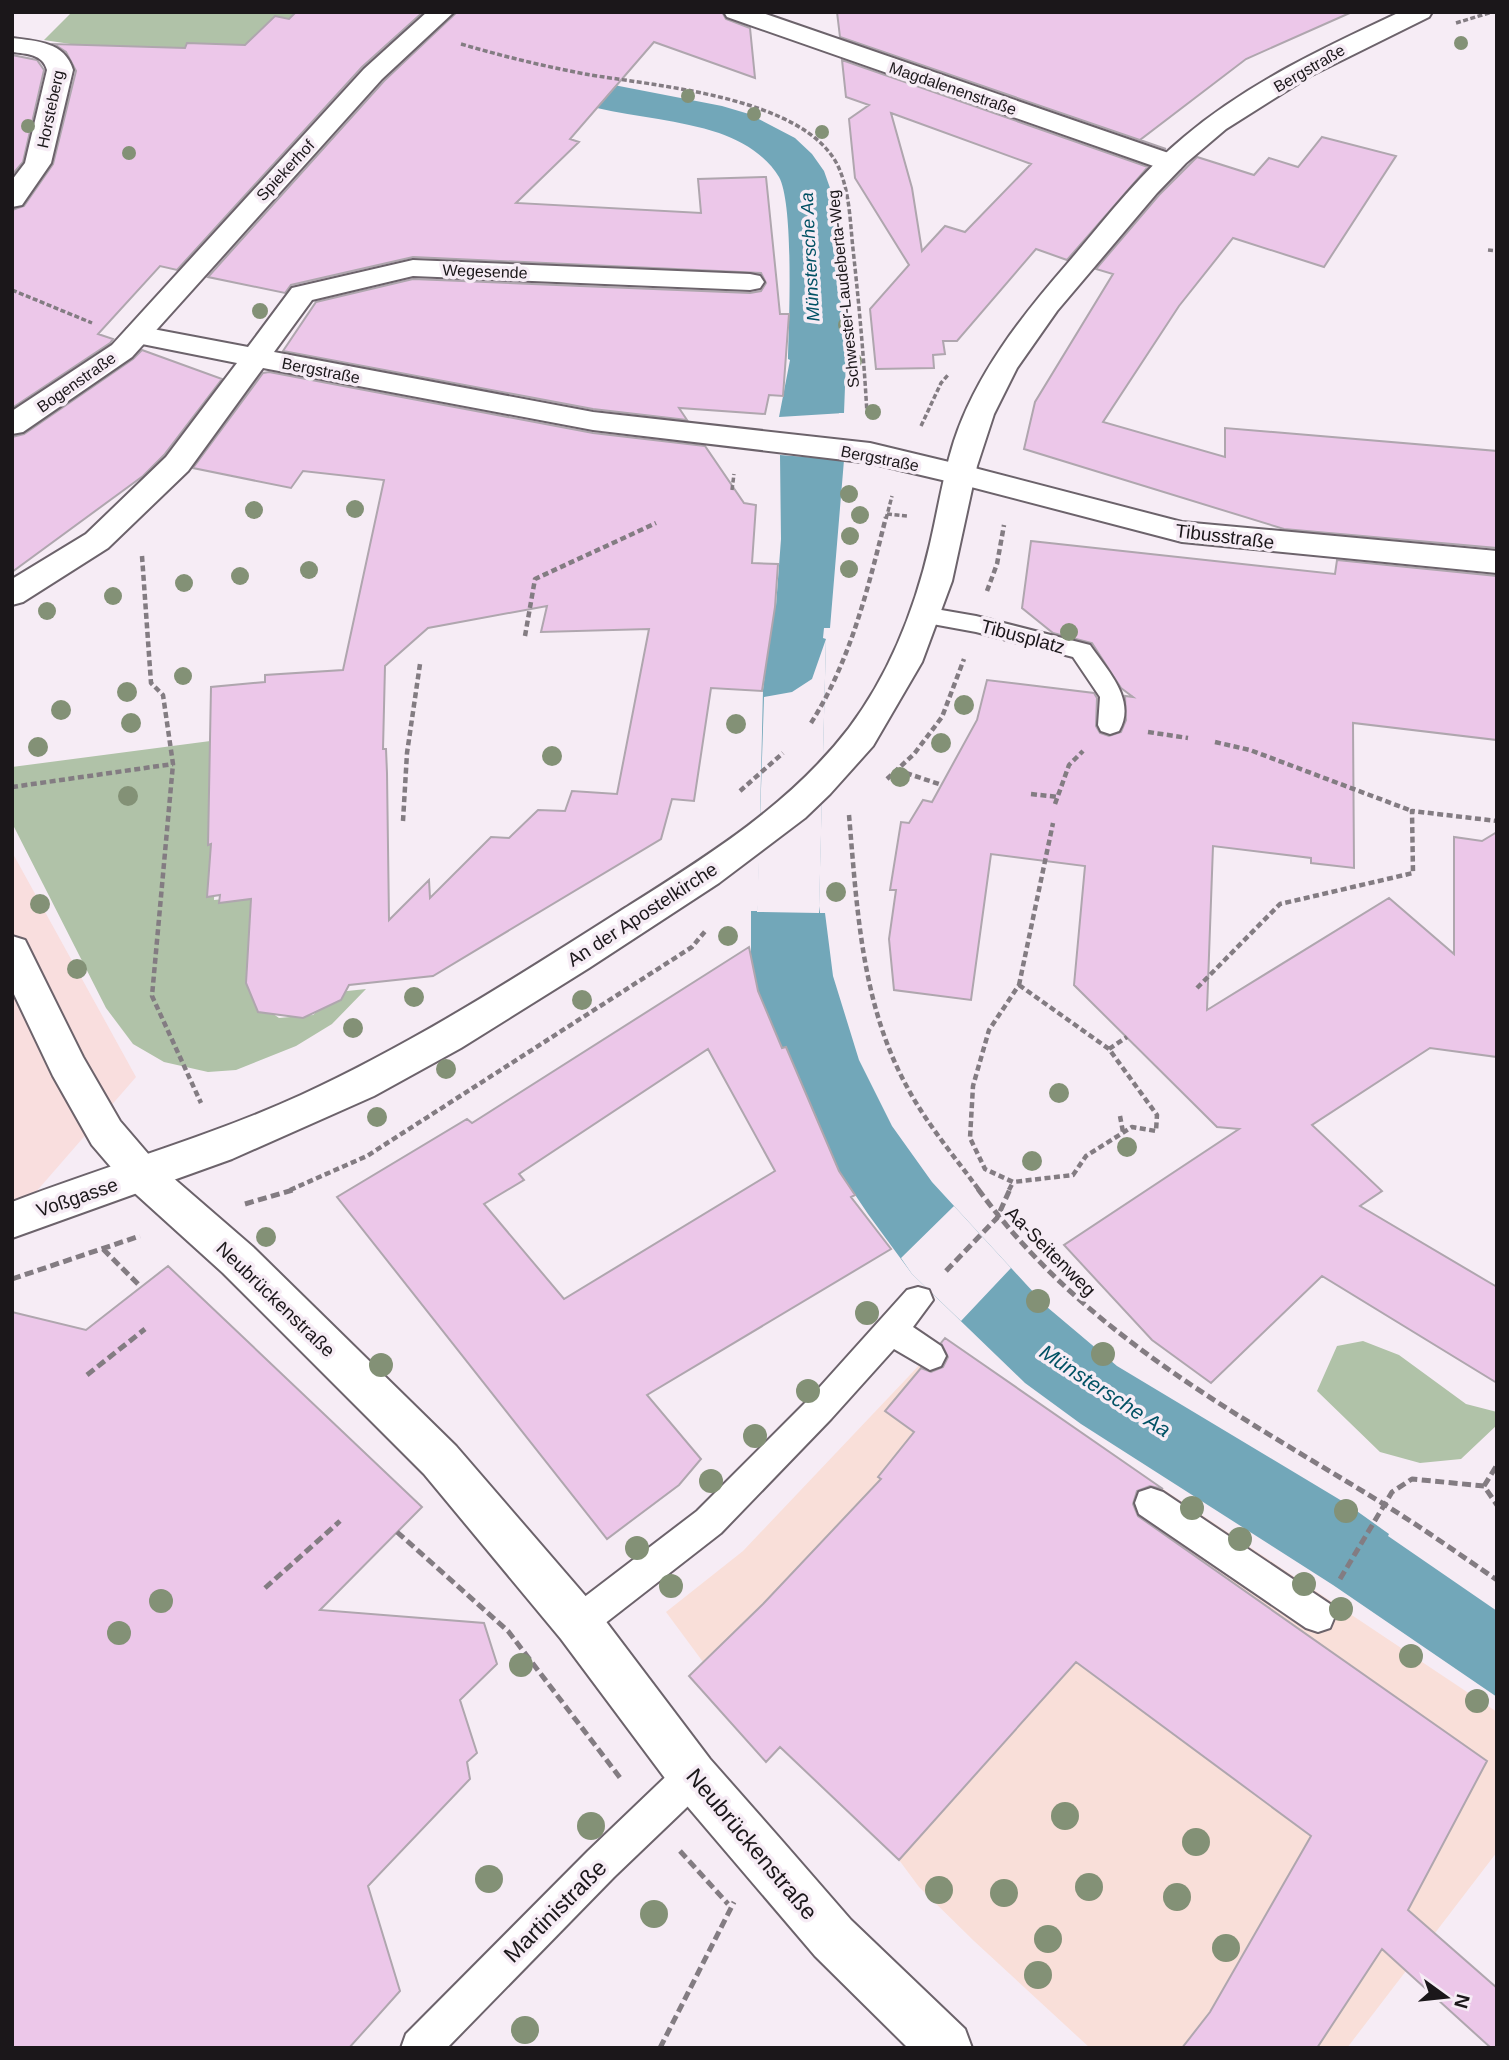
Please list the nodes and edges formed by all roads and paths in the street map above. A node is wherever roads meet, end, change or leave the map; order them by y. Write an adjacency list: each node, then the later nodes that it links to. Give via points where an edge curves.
1 (442, 12): 14 (street, Spiekerhof, via 397,51)
2 (736, 12): 8 (street, Magdalenenstraße)
3 (1420, 12): 8 (street, Bergstraße, via 1312,64 1220,123)
4 (1492, 12): 5 (path)
5 (1446, 28)
6 (12, 45): 9 (street, Horsteberg, via 52,54 60,69 38,163)
7 (486, 52): 17 (path, Schwester-Laudeberta-Weg, via 561,70 721,97 786,121 823,145 838,165 846,189 863,343)
8 (1171, 163): 19 (street, Bergstraße, via 1027,331 983,403)
9 (12, 199)
10 (1488, 250): 11 (path)
11 (1497, 251)
12 (750, 282): 15 (street, Wegesende, via 413,268 302,294)
13 (12, 290): 14 (path)
14 (137, 335): 15 (street, Bergstraße); 16 (street, Bogenstraße, via 110,360)
15 (254, 357): 17 (street, Bergstraße, via 593,421); 20 (street, Wegesende, via 177,464)
16 (12, 425)
17 (857, 452): 18 (street, Bergstraße)
18 (905, 461): 19 (street, Bergstraße); 28 (path, via 833,687)
19 (960, 474): 22 (street, Tibusstraße, via 1182,532); 24 (street, An der Apostelkirche)
20 (138, 503): 23 (street, Wegesende, via 97,541); 32 (path, via 151,684 163,695)
21 (656, 523): 25 (path, via 535,579)
22 (1497, 562)
23 (12, 594)
24 (925, 615): 27 (lane, Tibusplatz, via 1081,651 1112,696); 31 (street, An der Apostelkirche, via 890,696)
25 (524, 636)
26 (420, 664): 40 (path)
27 (1110, 725)
28 (805, 730)
29 (1215, 742): 39 (path, via 1250,750)
30 (787, 750): 36 (path)
31 (844, 759): 53 (street, An der Apostelkirche, via 752,840 515,997 329,1102); 55 (path, Aa-Seitenweg, via 858,929 879,1017 899,1073 928,1123)
32 (173, 764): 35 (path); 49 (path, via 152,996)
33 (896, 770): 34 (path)
34 (942, 785)
35 (12, 787)
36 (738, 792)
37 (1031, 794): 38 (path)
38 (1058, 797)
39 (1412, 811): 41 (path); 45 (path, via 1413,873 1280,904)
40 (403, 821)
41 (1497, 821)
42 (1053, 823): 44 (path)
43 (12, 950): 53 (street, Neubrückenstraße, via 67,1065 106,1133)
44 (1019, 985): 47 (path); 54 (path, via 989,1030 973,1086 970,1138 985,1169)
45 (1197, 988)
46 (1127, 1037): 47 (path)
47 (1109, 1049): 52 (path, via 1157,1115 1156,1131 1132,1127)
48 (214, 1099): 49 (path)
49 (202, 1104): 50 (path)
50 (190, 1108)
51 (1119, 1116): 52 (path)
52 (1123, 1132): 54 (path, via 1086,1156 1073,1175)
53 (142, 1175): 56 (street, Voßgasse); 74 (street, Neubrückenstraße, via 238,1260 440,1460)
54 (1013, 1182): 55 (path)
55 (997, 1218): 59 (path); 67 (path, Aa-Seitenweg, via 1049,1274 1128,1342 1200,1393)
56 (12, 1221)
57 (103, 1249): 58 (path)
58 (141, 1287)
59 (918, 1300): 61 (lane)
60 (145, 1329): 63 (path)
61 (891, 1330): 62 (lane); 74 (lane, via 709,1522)
62 (930, 1356)
63 (87, 1375)
64 (1497, 1465): 65 (path)
65 (1484, 1486): 67 (path, via 1412,1479 1392,1492); 68 (path)
66 (1151, 1503): 73 (lane)
67 (1385, 1505): 71 (path, Aa-Seitenweg); 73 (path)
68 (1497, 1505)
69 (340, 1521): 72 (path)
70 (397, 1532): 76 (path, via 508,1631)
71 (1497, 1580)
72 (265, 1588)
73 (1325, 1604)
74 (578, 1623): 75 (street, Neubrückenstraße)
75 (693, 1776): 76 (lane, Martinistraße); 77 (street, Neubrückenstraße)
76 (650, 1817): 78 (path); 79 (lane, Martinistraße)
77 (766, 1861): 78 (path); 81 (street, Neubrückenstraße, via 833,1938)
78 (730, 1907): 80 (path)
79 (420, 2048)
80 (660, 2048)
81 (946, 2048)

